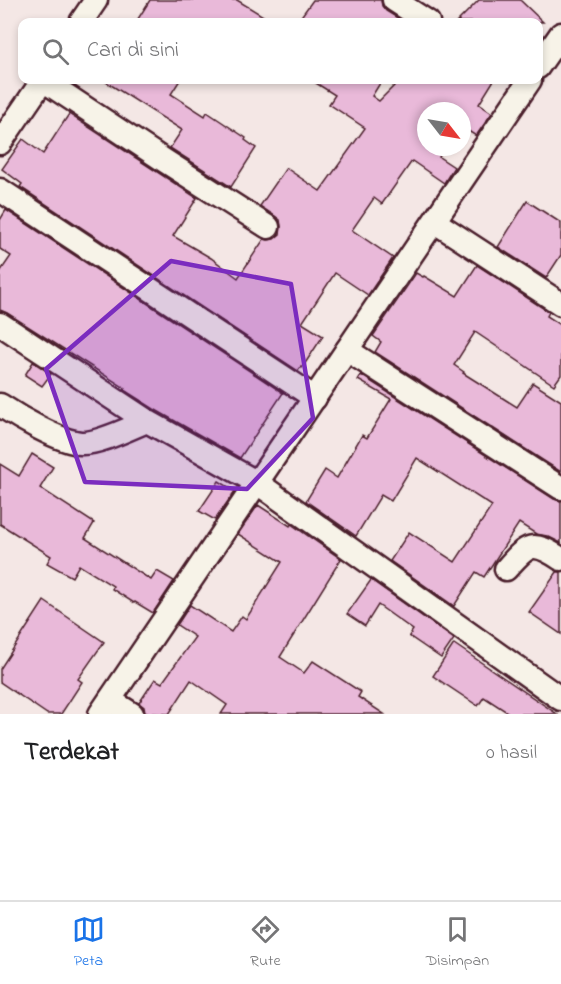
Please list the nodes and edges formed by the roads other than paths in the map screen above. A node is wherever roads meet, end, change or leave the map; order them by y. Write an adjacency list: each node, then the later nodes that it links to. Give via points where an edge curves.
1 (96, 0): 3 (street)
2 (394, 0): 4 (street)
3 (84, 18)
4 (422, 18)
5 (561, 34): 6 (street)
6 (543, 60)
7 (40, 84): 10 (street)
8 (49, 84): 13 (street)
9 (522, 84): 12 (street)
10 (0, 143)
11 (0, 190): 17 (street)
12 (435, 222): 14 (street); 16 (street)
13 (268, 227)
14 (561, 304)
15 (0, 324): 19 (street)
16 (347, 350): 17 (street); 21 (street)
17 (315, 398): 20 (street)
18 (0, 405): 19 (street, via 61,438 81,443)
19 (147, 421): 20 (street)
20 (256, 482): 24 (street); 25 (street)
21 (561, 488)
22 (561, 560): 23 (street, via 538,547 529,547)
23 (506, 568)
24 (561, 699)
25 (105, 707): 26 (street)
26 (132, 714)

